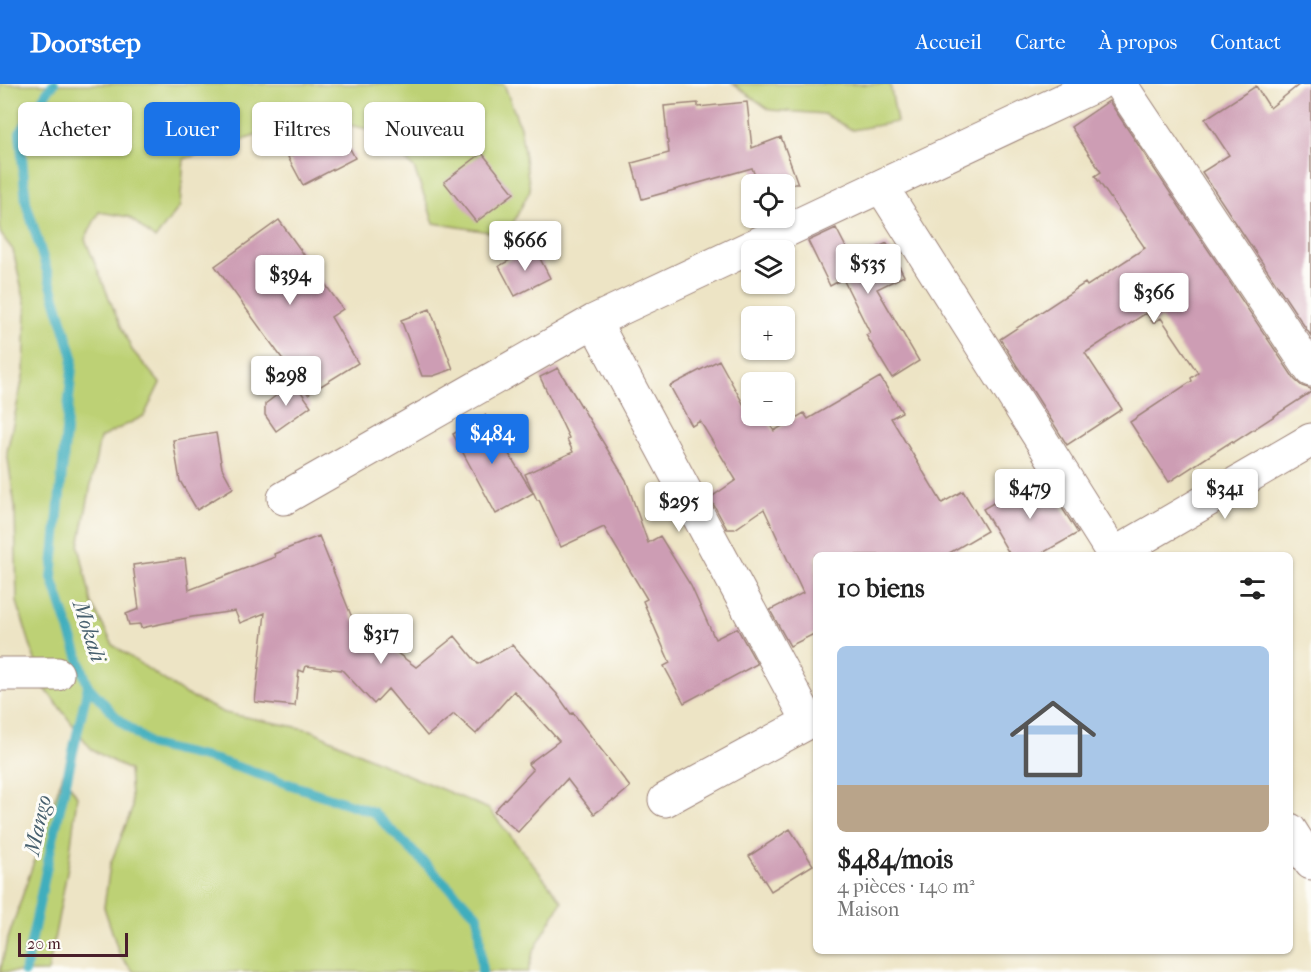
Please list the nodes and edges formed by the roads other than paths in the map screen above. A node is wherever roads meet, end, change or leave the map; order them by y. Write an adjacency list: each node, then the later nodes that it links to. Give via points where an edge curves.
1 (1098, 84): 3 (street)
2 (1120, 84): 5 (street)
3 (881, 186): 4 (street); 8 (street)
4 (594, 321): 7 (street); 12 (street)
5 (1311, 370)
6 (1311, 440): 9 (street)
7 (284, 498)
8 (1112, 552)
9 (1119, 552)
10 (0, 674): 11 (street)
11 (57, 674)
12 (813, 720): 13 (street)
13 (665, 800)
14 (1293, 835): 15 (street)
15 (1311, 863)

